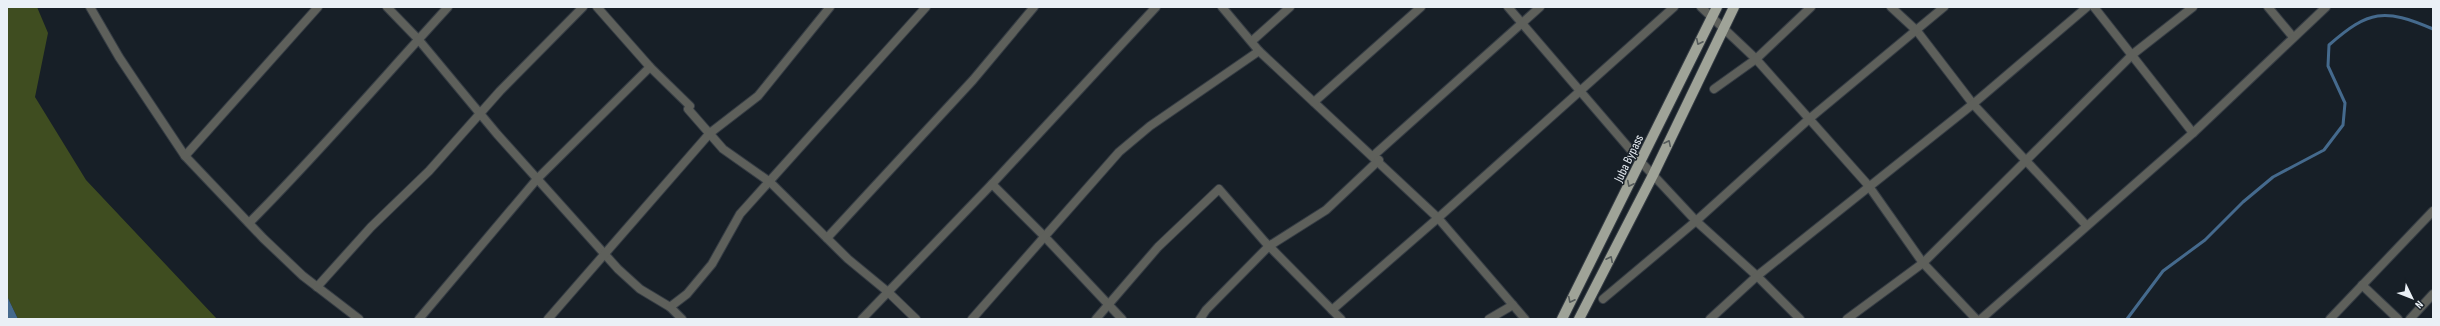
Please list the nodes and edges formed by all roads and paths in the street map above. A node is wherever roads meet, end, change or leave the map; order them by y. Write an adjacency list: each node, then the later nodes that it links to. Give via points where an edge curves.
1 (90, 7): 47 (street, via 119,57)
2 (318, 7): 47 (street)
3 (387, 7): 33 (street)
4 (448, 7): 33 (street)
5 (583, 7): 43 (street)
6 (597, 7): 38 (street)
7 (830, 7): 45 (street, via 758,96)
8 (926, 7): 53 (street)
9 (1034, 7): 62 (street, via 973,80)
10 (1156, 7): 54 (street)
11 (1222, 7): 34 (street)
12 (1290, 7): 34 (street)
13 (1421, 7): 41 (street)
14 (1508, 7): 29 (street)
15 (1540, 7): 29 (street)
16 (1674, 7): 40 (street)
17 (1701, 7): 28 (street)
18 (1716, 7): 28 (main road, Juba Bypass)
19 (1734, 7): 30 (main road)
20 (1811, 7): 37 (street)
21 (1891, 7): 31 (street)
22 (1944, 7): 31 (street)
23 (2087, 7): 42 (street)
24 (2094, 7): 36 (street)
25 (2193, 7): 36 (street)
26 (2268, 7): 32 (street)
27 (2326, 7): 32 (street)
28 (1711, 18): 30 (street); 50 (main road, Juba Bypass, one-way to 50)
29 (1521, 24): 40 (street); 48 (street)
30 (1723, 29): 37 (street); 51 (main road, one-way to 30)
31 (1916, 31): 42 (street); 44 (street)
32 (2293, 37): 46 (street)
33 (418, 40): 43 (street); 59 (street, via 300,172)
34 (1252, 41): 35 (street)
35 (1259, 51): 41 (street); 61 (street, via 1150,126 1119,152)
36 (2133, 54): 46 (street); 49 (street)
37 (1756, 59): 39 (street); 44 (street)
38 (650, 67): 45 (street, via 690,106 688,109); 52 (street)
39 (1714, 89)
40 (1580, 91): 50 (street); 57 (street)
41 (1314, 102): 48 (street)
42 (1973, 104): 49 (street); 55 (street)
43 (482, 113): 52 (street); 68 (street, via 371,227)
44 (1809, 119): 55 (street); 58 (street)
45 (710, 133): 53 (street, via 723,149); 64 (street)
46 (2193, 133): 60 (street)
47 (185, 156): 59 (street)
48 (1376, 158): 57 (street); 63 (street, via 1326,210)
49 (2027, 161): 60 (street); 65 (street)
50 (1641, 162): 51 (street); 89 (main road, Juba Bypass, one-way to 89)
51 (1653, 174): 58 (street); 90 (main road, one-way to 51)
52 (537, 179): 64 (street); 77 (street)
53 (770, 182): 62 (street); 74 (street, via 740,214 712,264 687,294)
54 (992, 184): 61 (street); 69 (street)
55 (1868, 185): 65 (street); 66 (street)
56 (2433, 211): 67 (street)
57 (1438, 218): 73 (street); 75 (street)
58 (1696, 221): 66 (street); 71 (street)
59 (249, 224): 68 (street)
60 (2086, 225): 95 (street)
61 (1044, 236): 72 (street); 82 (street)
62 (827, 238): 69 (street)
63 (1269, 246): 72 (street, via 1219,189 1158,247); 75 (street); 85 (street)
64 (604, 253): 74 (street, via 640,288); 78 (street)
65 (1923, 263): 93 (street); 94 (street)
66 (1758, 276): 91 (street); 92 (street)
67 (2362, 285): 96 (street); 97 (street)
68 (317, 287): 76 (street)
69 (888, 292): 80 (street); 81 (street)
70 (2433, 294): 98 (street)
71 (1603, 299)
72 (1108, 305): 83 (street); 84 (street)
73 (1513, 305): 87 (street); 88 (street)
74 (670, 307): 79 (street)
75 (1332, 310): 86 (street)
76 (359, 319)
77 (419, 319)
78 (548, 319)
79 (682, 319)
80 (862, 319)
81 (916, 319)
82 (972, 319)
83 (1096, 319)
84 (1122, 319)
85 (1200, 319)
86 (1341, 319)
87 (1489, 319)
88 (1525, 319)
89 (1562, 319)
90 (1579, 319)
91 (1710, 319)
92 (1800, 319)
93 (1847, 319)
94 (1976, 319)
95 (1982, 319)
96 (2330, 319)
97 (2398, 319)
98 (2410, 319)

